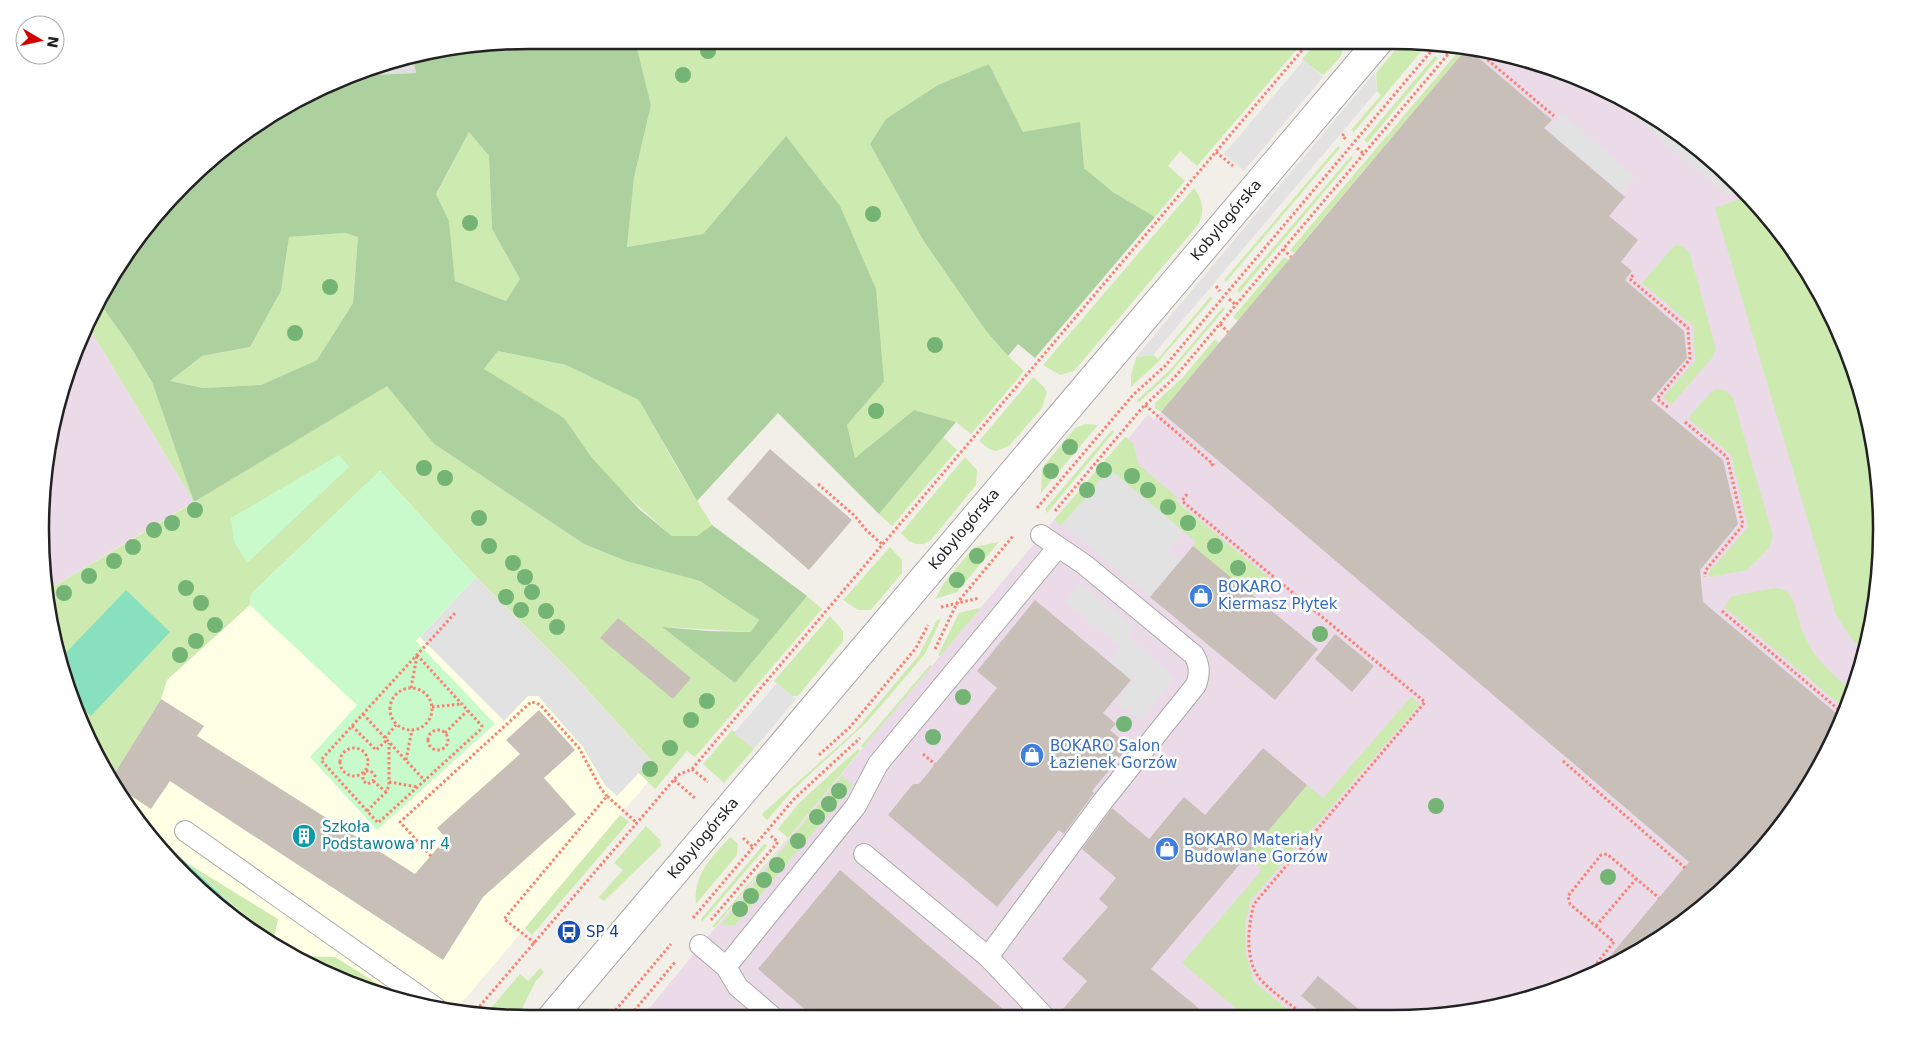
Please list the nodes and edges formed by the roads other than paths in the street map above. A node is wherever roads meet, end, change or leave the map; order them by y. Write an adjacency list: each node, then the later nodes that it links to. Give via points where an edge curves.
1 (1372, 49): 10 (street, Kobylogórska)
2 (1042, 535): 3 (lane)
3 (1058, 547): 7 (lane, via 1085,565 1194,655 1199,675 1196,685 1103,801); 8 (lane, via 878,764 856,806)
4 (185, 831): 9 (lane)
5 (864, 854): 7 (lane)
6 (700, 945): 8 (lane)
7 (988, 957): 12 (lane)
8 (726, 967): 11 (lane, via 738,987)
9 (421, 998)
10 (558, 1010)
11 (765, 1010)
12 (1038, 1010)

